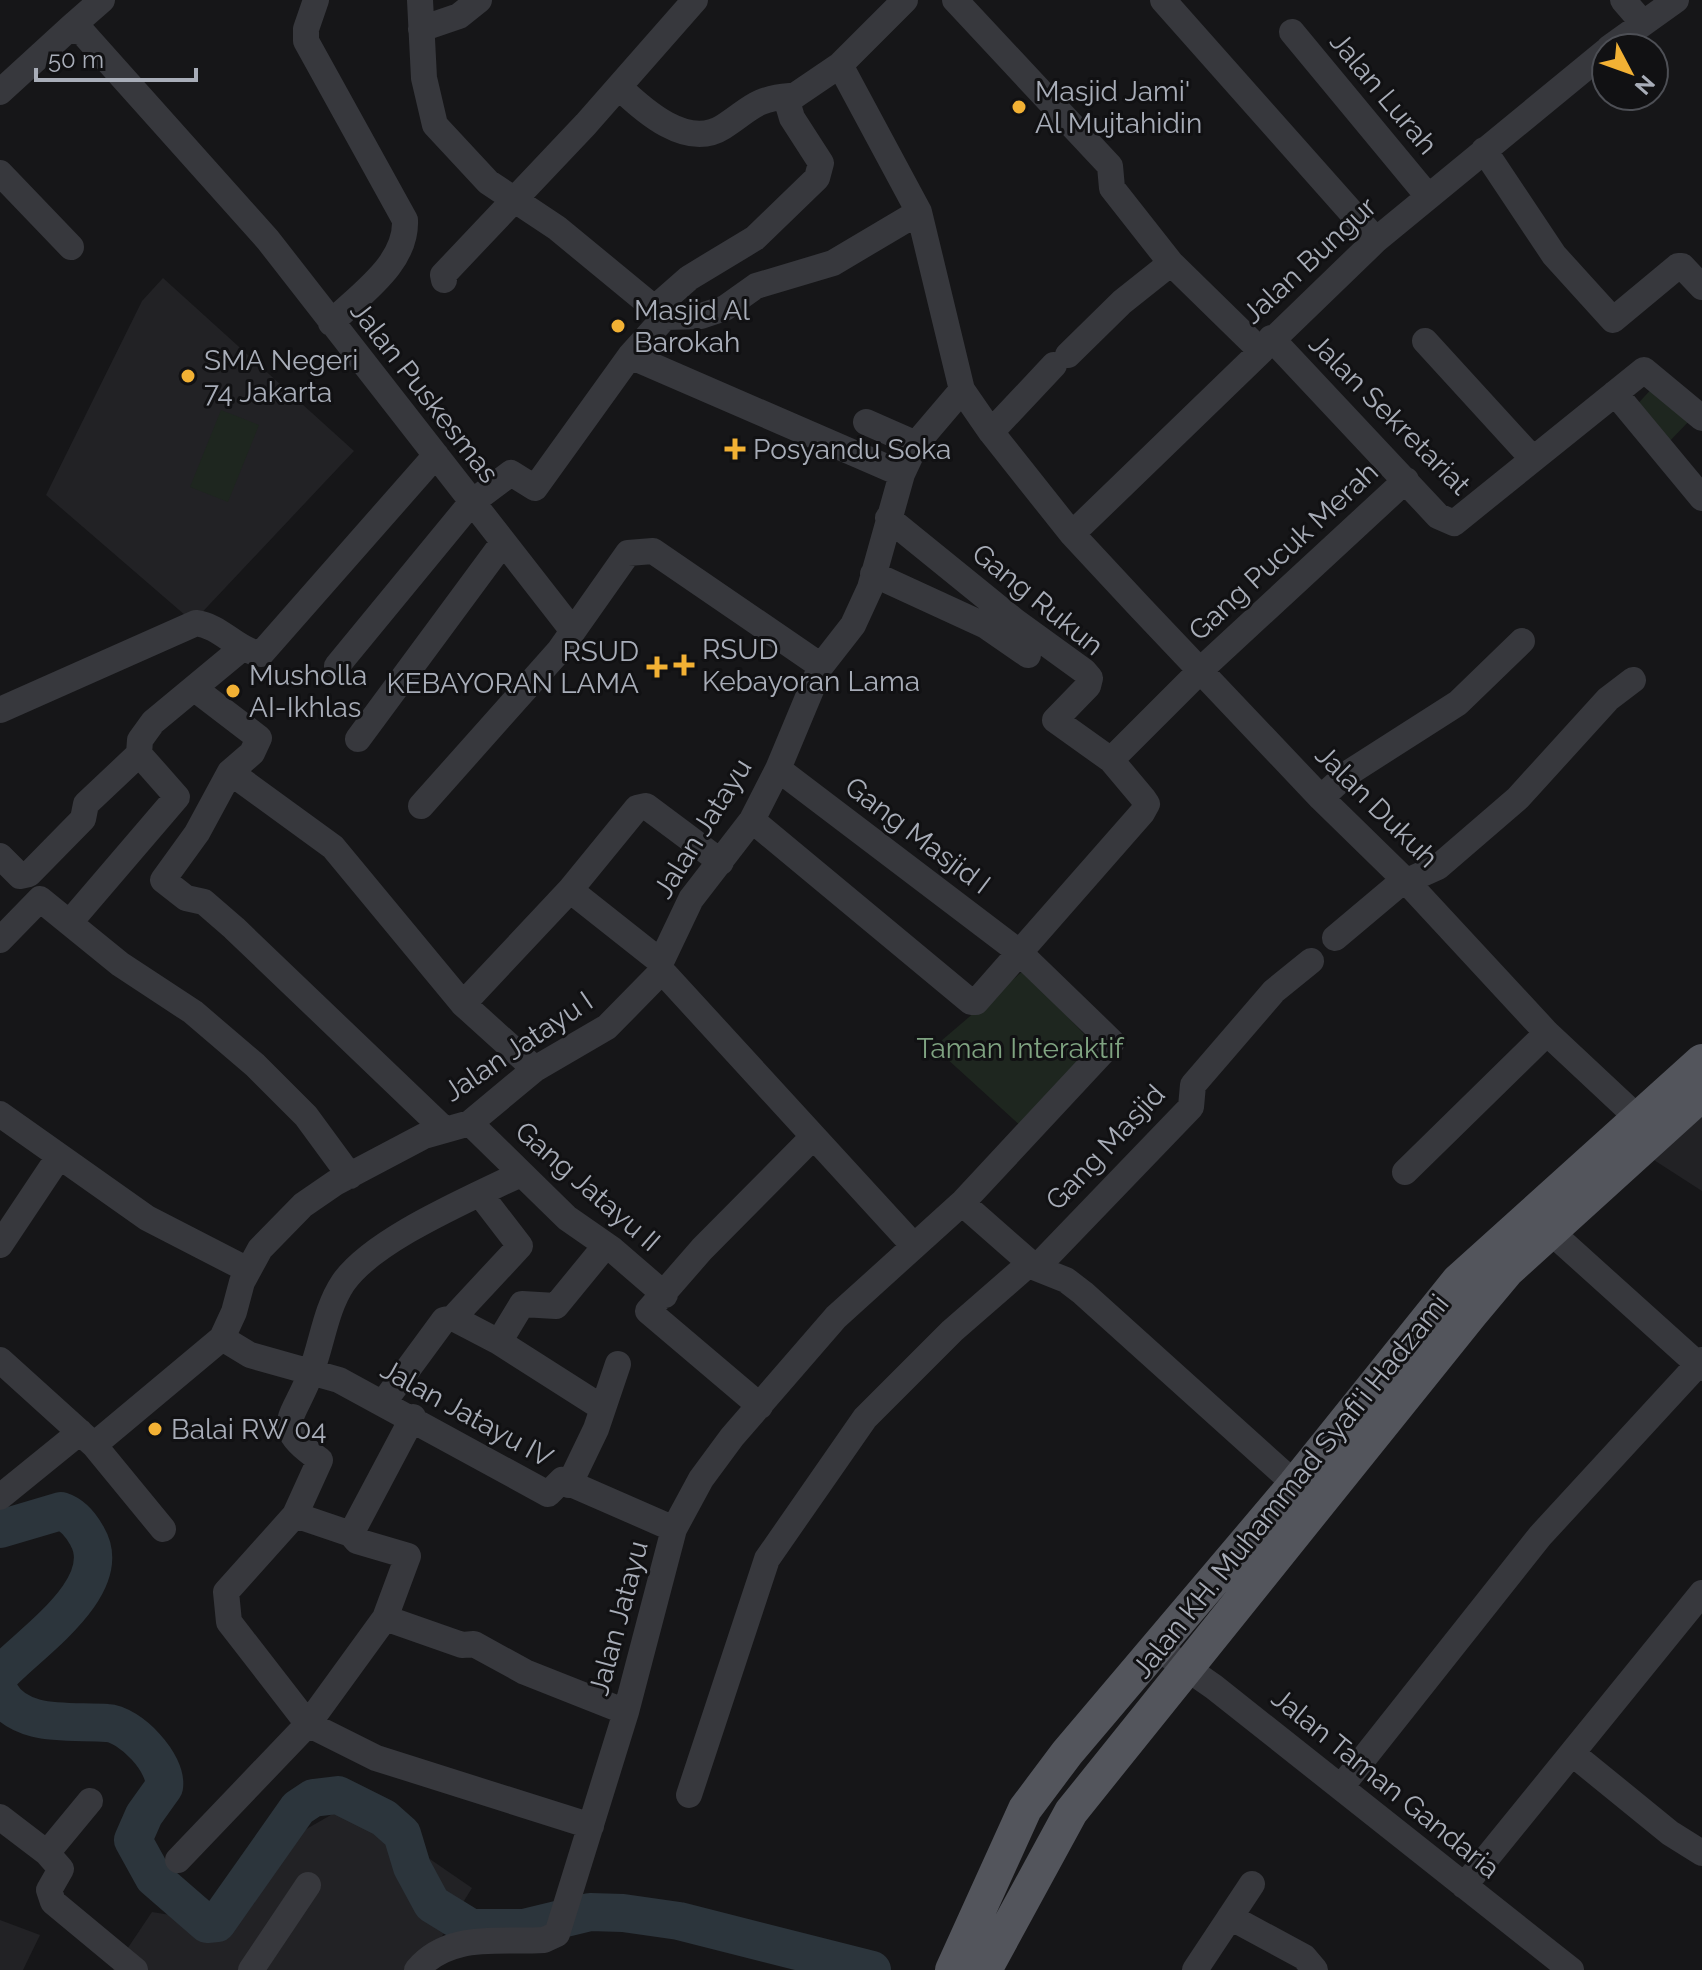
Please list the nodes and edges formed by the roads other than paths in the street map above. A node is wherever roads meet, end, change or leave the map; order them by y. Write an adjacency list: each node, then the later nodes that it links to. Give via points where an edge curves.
1 (102, 0): 12 (street)
2 (316, 0): 32 (street, via 306,41 405,220 406,236 395,260)
3 (420, 0): 13 (street)
4 (479, 0): 13 (street, via 459,16)
5 (695, 0): 18 (street)
6 (905, 0): 17 (street)
7 (955, 0): 28 (street, Jalan Sekretariat, via 1110,166 1112,188)
8 (1163, 0): 26 (street)
9 (1623, 0): 11 (street)
10 (1676, 0): 11 (street, Jalan Bungur)
11 (1642, 22): 15 (street, Jalan Bungur)
12 (70, 28): 19 (street); 32 (street, Jalan Puskesmas, via 83,33 247,217)
13 (421, 29): 24 (street, via 424,78 435,125 488,182)
14 (1292, 32): 23 (street, Jalan Lurah)
15 (1629, 32)
16 (1590, 64): 21 (street, Jalan Bungur)
17 (840, 65): 20 (street); 25 (street)
18 (619, 87): 20 (street, via 674,130 694,132 720,129 766,98); 24 (street)
19 (0, 92)
20 (790, 96): 31 (street, via 787,107 821,163 817,178 755,238 689,278)
21 (1484, 150): 23 (street, Jalan Bungur); 30 (street, via 1554,255 1613,320 1678,266)
22 (0, 173): 27 (street)
23 (1427, 195): 26 (street, Jalan Bungur)
24 (514, 199): 29 (street, via 443,275); 31 (street)
25 (919, 212): 31 (street, via 833,263 756,286 725,308 701,316); 36 (street)
26 (1376, 240): 34 (street, Jalan Bungur)
27 (71, 247)
28 (1171, 263): 34 (street, Jalan Sekretariat); 40 (street, via 1122,302)
29 (444, 280)
30 (1702, 287)
31 (661, 312): 35 (street)
32 (331, 323): 42 (street, Jalan Puskesmas)
33 (1425, 341): 43 (street)
34 (1265, 344): 45 (street, Jalan Sekretariat); 49 (street, Jalan Bungur)
35 (630, 356): 44 (street); 47 (street, via 535,488 511,473)
36 (962, 390): 40 (street, Jalan Dukuh); 41 (street, Jalan Jatayu)
37 (1615, 393): 38 (street, Jalan Sekretariat, via 1644,370 1650,371); 43 (street, Jalan Sekretariat); 46 (street)
38 (1702, 418)
39 (866, 422): 41 (street)
40 (991, 432): 49 (street, Jalan Dukuh)
41 (916, 444): 44 (street, Jalan Jatayu)
42 (436, 455): 47 (street, Jalan Puskesmas); 54 (street, via 264,651)
43 (1532, 458): 45 (street, Jalan Sekretariat, via 1454,523 1438,516)
44 (902, 474): 48 (street, Jalan Jatayu)
45 (1406, 480): 58 (street, Gang Pucuk Merah)
46 (1702, 498)
47 (471, 503): 50 (street, Jalan Puskesmas); 56 (street)
48 (888, 518): 51 (street, Jalan Jatayu); 64 (street, Gang Rukun, via 1084,671 1088,686 1055,720)
49 (1072, 534): 58 (street, Jalan Dukuh)
50 (502, 544): 52 (street, Jalan Puskesmas); 62 (street)
51 (873, 574): 55 (street, via 986,626); 57 (street, Jalan Jatayu, via 853,625)
52 (573, 631): 57 (street, via 628,553 653,551); 68 (street)
53 (1522, 641): 67 (street, via 1458,703 1347,774)
54 (241, 649): 60 (street); 61 (street, via 210,626 196,623)
55 (1028, 655)
56 (337, 666)
57 (821, 666): 65 (street, Jalan Jatayu)
58 (1202, 669): 64 (street); 67 (street, Jalan Dukuh)
59 (1633, 680): 72 (street, via 1608,699 1518,798 1438,867)
60 (195, 689): 63 (street, via 153,722 140,740); 66 (street, via 258,735 252,753)
61 (0, 710)
62 (358, 739)
63 (139, 754): 70 (street, via 86,804 83,819 29,874 20,876); 74 (street, via 177,797)
64 (1111, 760): 77 (street, via 1147,804)
65 (778, 769): 69 (street, Jalan Jatayu); 77 (street, Gang Masjid I)
66 (230, 772): 80 (street, via 333,847); 88 (street, via 197,833 163,880 186,898 204,902 234,928)
67 (1321, 798): 72 (street, Jalan Dukuh)
68 (421, 806)
69 (752, 820): 71 (street, Jalan Jatayu); 77 (street, via 971,1002 982,997)
70 (0, 856)
71 (721, 862): 73 (street, via 646,806 637,808); 79 (street, Jalan Jatayu, via 691,899)
72 (1407, 882): 75 (street); 81 (street, Jalan Dukuh)
73 (570, 890): 79 (street); 80 (street)
74 (70, 922): 76 (street, via 40,899); 93 (street, via 120,964 165,990 255,1065 306,1116)
75 (1335, 938)
76 (0, 940)
77 (1019, 952): 95 (street, Gang Masjid I, via 1112,1042)
78 (1311, 961): 100 (street, Gang Masjid, via 1274,991 1193,1085 1191,1107)
79 (662, 966): 83 (street, Jalan Jatayu I, via 607,1027); 89 (street)
80 (463, 1004): 83 (street)
81 (1547, 1033): 86 (street, Jalan Dukuh); 91 (street)
82 (1702, 1061): 86 (main road, Jalan KH. Muhammad Syafi'i Hadzami)
83 (535, 1069): 87 (street, Jalan Jatayu I)
84 (1702, 1094): 96 (main road, Jalan KH. Muhammad Syafi'i Hadzami)
85 (0, 1114): 90 (street)
86 (1640, 1120): 115 (main road, Jalan KH. Muhammad Syafi'i Hadzami, via 1458,1281)
87 (470, 1123): 88 (street, Jalan Jatayu I); 92 (street, Gang Jatayu II)
88 (445, 1130): 93 (street, Jalan Jatayu I)
89 (813, 1137): 99 (street); 102 (street)
90 (58, 1158): 97 (street); 101 (street, via 147,1218)
91 (1405, 1172)
92 (520, 1174): 94 (street); 98 (street, Gang Jatayu II, via 567,1218)
93 (350, 1176): 101 (street, Jalan Jatayu I, via 303,1205 274,1232)
94 (480, 1194): 103 (street, via 520,1246); 109 (street, via 388,1244 358,1267 337,1296)
95 (962, 1203): 99 (street, Jalan Jatayu); 100 (street)
96 (1551, 1232): 107 (street); 125 (main road, Jalan KH. Muhammad Syafi'i Hadzami, via 1507,1271 1471,1314)
97 (0, 1245)
98 (606, 1245): 102 (street, Gang Jatayu II); 105 (street, via 556,1306 522,1304)
99 (914, 1246): 111 (street, Jalan Jatayu, via 836,1317)
100 (1033, 1265): 115 (street, via 1083,1293); 130 (street, Gang Masjid, via 952,1331 865,1418 767,1559)
101 (248, 1270): 104 (street, Jalan Jatayu I)
102 (656, 1303): 111 (street, Gang Jatayu II)
103 (453, 1318): 105 (street); 110 (street, via 436,1329)
104 (222, 1338): 109 (street, Jalan Jatayu IV, via 250,1355); 114 (street, Jalan Jatayu I)
105 (499, 1342): 112 (street)
106 (0, 1360): 114 (street)
107 (1701, 1363): 129 (street, via 1540,1536)
108 (618, 1364): 112 (street)
109 (311, 1372): 110 (street, Jalan Jatayu IV); 118 (street, via 288,1428 296,1443 320,1460)
110 (383, 1403): 113 (street, Jalan Jatayu IV)
111 (760, 1406): 120 (street, Jalan Jatayu, via 701,1479)
112 (601, 1407): 116 (street)
113 (413, 1417): 116 (street, Jalan Jatayu IV, via 548,1494 559,1481); 121 (street)
114 (87, 1438): 117 (street, Jalan Jatayu I); 119 (street)
115 (1295, 1484): 124 (main road, Jalan KH. Muhammad Syafi'i Hadzami)
116 (569, 1485): 120 (street, Jalan Jatayu IV)
117 (0, 1497)
118 (295, 1515): 121 (street); 127 (street, via 226,1592 229,1622)
119 (163, 1529)
120 (674, 1529): 126 (street, Jalan Jatayu)
121 (351, 1534): 123 (street, via 357,1541 408,1556)
122 (1702, 1593): 128 (street)
123 (385, 1618): 126 (street, via 462,1645 474,1644 525,1672); 127 (street)
124 (1158, 1648): 125 (street, Jalan Taman Gandaria); 141 (main road, Jalan KH. Muhammad Syafi'i Hadzami, via 1025,1809)
125 (1187, 1669): 129 (street, Jalan Taman Gandaria); 141 (main road, Jalan KH. Muhammad Syafi'i Hadzami, via 1071,1812)
126 (626, 1712): 133 (street, Jalan Jatayu)
127 (308, 1724): 133 (street, via 389,1762); 136 (street)
128 (1573, 1754): 134 (street, via 1670,1833); 139 (street)
129 (1341, 1787): 139 (street, Jalan Taman Gandaria)
130 (689, 1795)
131 (90, 1801): 135 (street)
132 (0, 1817): 135 (street)
133 (591, 1826): 144 (street, Jalan Jatayu, via 557,1934 544,1940 454,1943 436,1951)
134 (1700, 1847)
135 (47, 1853): 142 (street, via 61,1869 49,1890 53,1902)
136 (178, 1860)
137 (1252, 1884): 140 (street)
138 (308, 1885): 143 (street)
139 (1464, 1886): 147 (street, Jalan Taman Gandaria)
140 (1230, 1917): 145 (street); 146 (street, via 1304,1957)
141 (978, 1968)
142 (135, 1970)
143 (251, 1970)
144 (417, 1970)
145 (1195, 1970)
146 (1315, 1970)
147 (1571, 1970)

